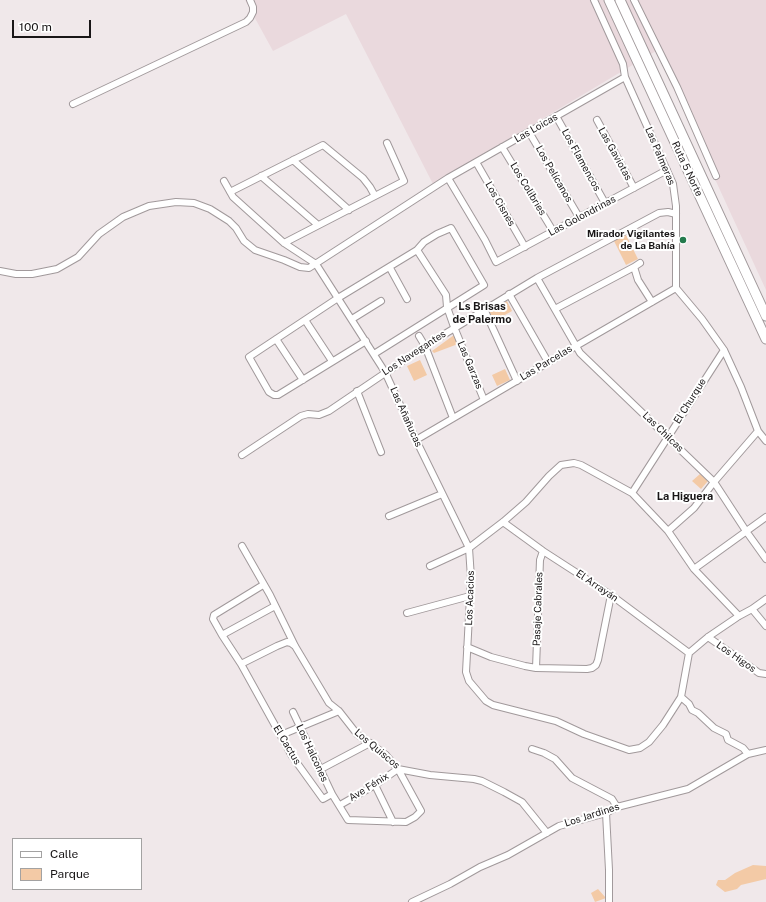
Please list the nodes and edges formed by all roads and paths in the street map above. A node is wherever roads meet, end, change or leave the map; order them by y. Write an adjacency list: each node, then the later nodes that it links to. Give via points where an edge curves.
1 (250, 0): 7 (street, via 253,12 246,22)
2 (594, 0): 6 (street, Las Palmeras, via 623,64)
3 (609, 0): 53 (highway, Ruta 5 Norte)
4 (620, 0): 47 (highway, Ruta 5 Norte)
5 (634, 0): 17 (street, via 677,87)
6 (625, 77): 8 (street, Las Loicas); 15 (street, Las Palmeras)
7 (73, 104)
8 (556, 116): 10 (street, Las Loicas); 23 (street, Los Flamencos)
9 (597, 120): 20 (street, Las Gaviotas)
10 (529, 132): 12 (street, Las Loicas); 26 (street, Los Pelícanos)
11 (387, 143): 22 (street, via 404,181)
12 (502, 147): 14 (street, Las Loicas); 28 (street, Los Colibries)
13 (293, 160): 16 (street); 22 (street, via 324,145 363,178); 24 (street)
14 (476, 162): 18 (street, Las Loicas); 30 (street, Los Cisnes)
15 (667, 170): 20 (street, Las Golondrinas); 25 (street, Las Palmeras, via 674,191)
16 (261, 176): 21 (street); 27 (street)
17 (716, 176)
18 (448, 178): 30 (street, Las Golondrinas, via 496,262); 33 (street, Las Loicas)
19 (224, 181): 21 (street, Las Añañucas)
20 (634, 188): 23 (street, Las Golondrinas)
21 (230, 192): 29 (street, Las Añañucas)
22 (374, 196): 24 (street)
23 (605, 203): 26 (street, Las Golondrinas)
24 (349, 210): 27 (street)
25 (676, 214): 37 (street, Los Navegantes, via 658,214); 38 (street, Las Palmeras)
26 (579, 217): 28 (street, Las Golondrinas)
27 (318, 225): 29 (street)
28 (553, 231): 30 (street, Las Golondrinas)
29 (284, 243): 33 (street, Las Añañucas)
30 (525, 247)
31 (417, 250): 35 (street); 44 (street, Las Garzas, via 446,295); 44 (street, via 424,242 451,228 484,284)
32 (640, 263): 34 (street)
33 (316, 264): 36 (street, via 303,268 255,250 244,241 233,224 221,215 194,203 176,202 149,206 123,217 99,234 78,257 57,269 32,274); 40 (street, Las Añañucas)
34 (634, 267): 43 (street, via 638,280); 45 (street)
35 (390, 268): 40 (street); 41 (street)
36 (0, 271)
37 (537, 278): 39 (street, Los Navegantes); 45 (street, Las Chilcas)
38 (676, 288): 43 (street, Las Parcelas); 57 (street)
39 (509, 294): 46 (street, Los Navegantes); 60 (street)
40 (338, 298): 48 (street, Las Añañucas); 49 (street)
41 (407, 299)
42 (381, 300): 48 (street)
43 (652, 302): 56 (street, Las Parcelas)
44 (447, 307): 50 (street, Las Garzas); 58 (street)
45 (555, 309): 56 (street, Las Chilcas)
46 (484, 310): 50 (street, Los Navegantes); 63 (street)
47 (766, 316)
48 (352, 319): 54 (street, Las Añañucas)
49 (305, 320): 52 (street); 59 (street)
50 (454, 328): 55 (street, Los Navegantes); 65 (street, Las Garzas)
51 (419, 336): 55 (street)
52 (276, 339): 62 (street); 62 (street, via 249,357 268,390 278,395)
53 (766, 339)
54 (366, 341): 58 (street, Las Añañucas); 59 (street)
55 (425, 346): 61 (street, Los Navegantes); 66 (street)
56 (576, 346): 60 (street, Las Parcelas); 68 (street, Las Chilcas, via 580,353)
57 (724, 350): 67 (street); 68 (street, El Churque)
58 (374, 354): 61 (street, Las Añañucas)
59 (332, 361): 62 (street)
60 (548, 362): 63 (street, Las Parcelas)
61 (385, 372): 64 (street, Los Navegantes); 69 (street, Las Añañucas)
62 (303, 380)
63 (517, 381): 65 (street, Las Parcelas)
64 (357, 391): 71 (street); 72 (street, Los Navegantes, via 326,413 301,416)
65 (484, 400): 66 (street, Las Parcelas)
66 (453, 418): 69 (street, Las Parcelas)
67 (758, 431): 70 (street); 73 (street)
68 (668, 436): 73 (street, Las Chilcas); 74 (street, El Churque)
69 (416, 440): 75 (street, Las Añañucas)
70 (766, 441)
71 (381, 452)
72 (242, 455)
73 (714, 482): 79 (street, via 694,508); 80 (street, Las Chilcas)
74 (632, 493): 78 (street, via 581,466 564,464); 79 (street)
75 (442, 494): 76 (street); 82 (street, Las Añañucas)
76 (389, 516)
77 (766, 517): 80 (street)
78 (503, 522): 82 (street); 83 (street, El Arrayán)
79 (668, 531): 86 (street)
80 (746, 532): 84 (street, Las Chilcas); 86 (street)
81 (242, 546): 87 (street, Los Quiscos)
82 (469, 548): 85 (street); 89 (street, Los Acacios)
83 (543, 551): 88 (street, El Arrayán); 102 (street, Pasaje Cabrales, via 540,560)
84 (766, 559)
85 (430, 566)
86 (694, 569): 94 (street)
87 (263, 585): 91 (street, Los Quiscos); 96 (street, El Cactus, via 214,615 213,619)
88 (612, 595): 100 (street, El Arrayán); 102 (street, via 598,660 594,667 587,670)
89 (470, 596): 93 (street); 99 (street, Los Acacios)
90 (766, 599): 92 (street)
91 (275, 606): 96 (street); 98 (street, Los Quiscos)
92 (752, 609): 94 (street); 95 (street)
93 (407, 613)
94 (739, 616): 97 (street)
95 (766, 626)
96 (222, 635): 101 (street, El Cactus)
97 (708, 637): 100 (street); 103 (street, Los Higos, via 759,673)
98 (295, 646): 101 (street, via 287,642); 105 (street, Los Quiscos, via 329,703)
99 (468, 647): 102 (street, via 503,661); 104 (street, Los Acacios, via 467,678 489,703 556,721 629,750 640,748 649,742)
100 (689, 653): 104 (street)
101 (241, 664): 108 (street, El Cactus)
102 (536, 668)
103 (766, 674)
104 (681, 697): 112 (street, via 690,704 692,710 714,728 726,734 728,740 743,748)
105 (339, 711): 107 (street); 109 (street, Los Quiscos, via 357,734)
106 (293, 712): 107 (street, Los Halcones)
107 (300, 728): 108 (street); 114 (street, Los Halcones)
108 (281, 736): 116 (street, El Cactus, via 323,799)
109 (370, 743): 113 (street, Los Quiscos, via 386,755); 114 (street)
110 (532, 749): 118 (street, via 555,759 572,778 612,799)
111 (766, 750): 112 (street, Los Jardines)
112 (748, 754): 118 (street, Los Jardines, via 688,788)
113 (398, 769): 115 (street, Ave Fénix); 120 (street, via 420,811 406,822); 121 (street, Los Quiscos, via 482,781 522,802)
114 (320, 770): 116 (street, Los Halcones)
115 (375, 785): 117 (street, Ave Fénix); 120 (street)
116 (332, 794): 117 (street)
117 (340, 805): 120 (street, via 348,820)
118 (617, 807): 119 (street, Los Jardines)
119 (606, 813): 121 (street, Los Jardines, via 559,826); 123 (street)
120 (393, 822)
121 (547, 833): 122 (street, Los Jardines)
122 (412, 902)
123 (608, 902)

